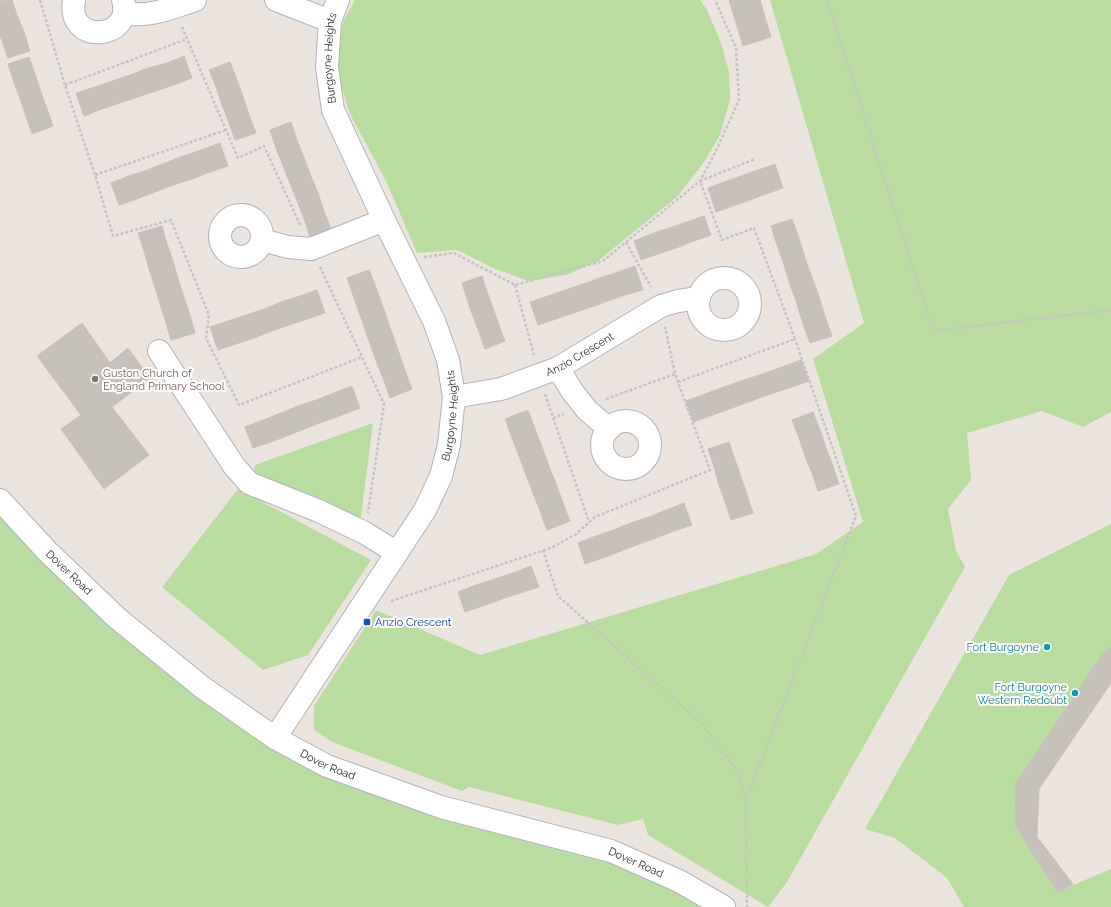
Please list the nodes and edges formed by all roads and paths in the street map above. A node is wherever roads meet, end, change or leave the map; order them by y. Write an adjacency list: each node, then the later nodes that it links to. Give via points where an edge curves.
1 (40, 0): 12 (path)
2 (74, 0): 8 (street, via 75,18 88,31 97,33 114,28 120,22)
3 (195, 0): 9 (street)
4 (276, 0): 10 (street)
5 (338, 0): 10 (street, Burgoyne Heights)
6 (715, 0): 16 (path, via 736,48 739,100)
7 (827, 0): 25 (path, via 933,331)
8 (124, 7): 9 (street, via 136,16 149,15)
9 (173, 7): 11 (path)
10 (330, 21): 17 (street, Burgoyne Heights, via 326,67 333,110)
11 (187, 39): 12 (path); 13 (path)
12 (65, 85): 15 (path)
13 (226, 130): 15 (path); 20 (path, via 238,158 264,146)
14 (755, 159): 16 (path)
15 (95, 175): 28 (path, via 113,236 171,220 208,315 206,338 239,405)
16 (700, 181): 19 (path); 26 (path, via 722,240 754,228)
17 (384, 220): 20 (street); 21 (street, Burgoyne Heights)
18 (262, 240): 20 (street, via 288,247)
19 (626, 242): 22 (path, via 603,260); 24 (path)
20 (311, 249): 28 (path)
21 (404, 260): 22 (path, via 454,253); 32 (street, Burgoyne Heights, via 434,321 448,360)
22 (515, 285): 29 (path)
23 (699, 298): 24 (street, Anzio Crescent)
24 (661, 306): 29 (street, Anzio Crescent); 30 (path)
25 (1111, 310)
26 (795, 339): 31 (path); 43 (path, via 856,516)
27 (159, 351): 38 (street, via 234,466 249,483)
28 (362, 357): 38 (path, via 384,404)
29 (549, 371): 32 (street, Anzio Crescent, via 501,389); 33 (street, via 572,391); 34 (path)
30 (675, 374): 31 (path); 33 (path)
31 (678, 382): 37 (path, via 710,470 595,517)
32 (454, 397): 40 (street, Burgoyne Heights, via 449,445 441,476 425,510)
33 (584, 406): 34 (path); 35 (street)
34 (553, 419): 37 (path)
35 (609, 429)
36 (0, 500): 42 (street, Dover Road, via 48,552 117,618 202,687)
37 (589, 522): 39 (path, via 576,534)
38 (365, 533): 40 (street)
39 (543, 550): 41 (path); 43 (path, via 558,596 700,722 738,772)
40 (397, 553): 42 (street, Burgoyne Heights)
41 (388, 602)
42 (275, 738): 44 (street, Dover Road, via 327,766 441,807 611,851 679,881)
43 (746, 800): 45 (path)
44 (724, 907)
45 (747, 907)

